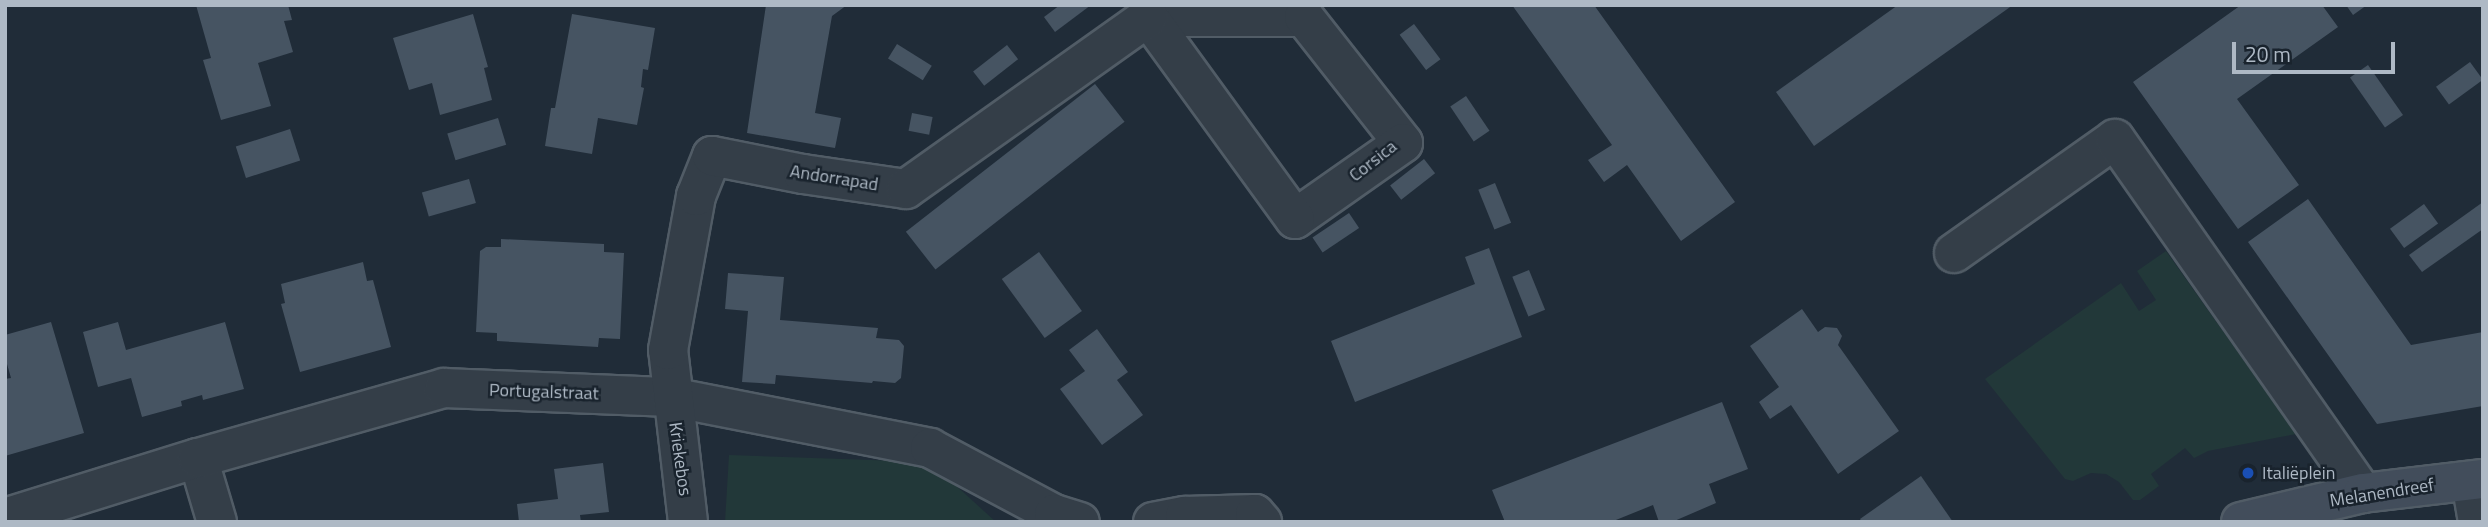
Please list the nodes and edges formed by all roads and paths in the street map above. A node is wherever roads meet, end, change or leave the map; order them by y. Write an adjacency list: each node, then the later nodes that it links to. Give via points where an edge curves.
1 (1148, 17): 1 (street, Corsica, via 1295,219 1403,143 1304,17); 3 (street, Andorrapad, via 906,189 712,156 696,196 668,350)
2 (1954, 253): 6 (street, via 2115,139)
3 (671, 397): 4 (street, Portugalstraat, via 444,388); 10 (street, Kriekebos); 11 (street, Portugalstraat, via 930,448 1054,514)
4 (198, 458): 7 (street, Portugalstraat); 9 (street)
5 (2477, 480): 6 (street, Melanendreef); 14 (street)
6 (2363, 493): 13 (street, Melanendreef)
7 (5, 518)
8 (1258, 518): 12 (street, via 1185,516)
9 (217, 522)
10 (688, 522)
11 (1080, 522)
12 (1153, 522)
13 (2241, 522)
14 (2478, 522)

